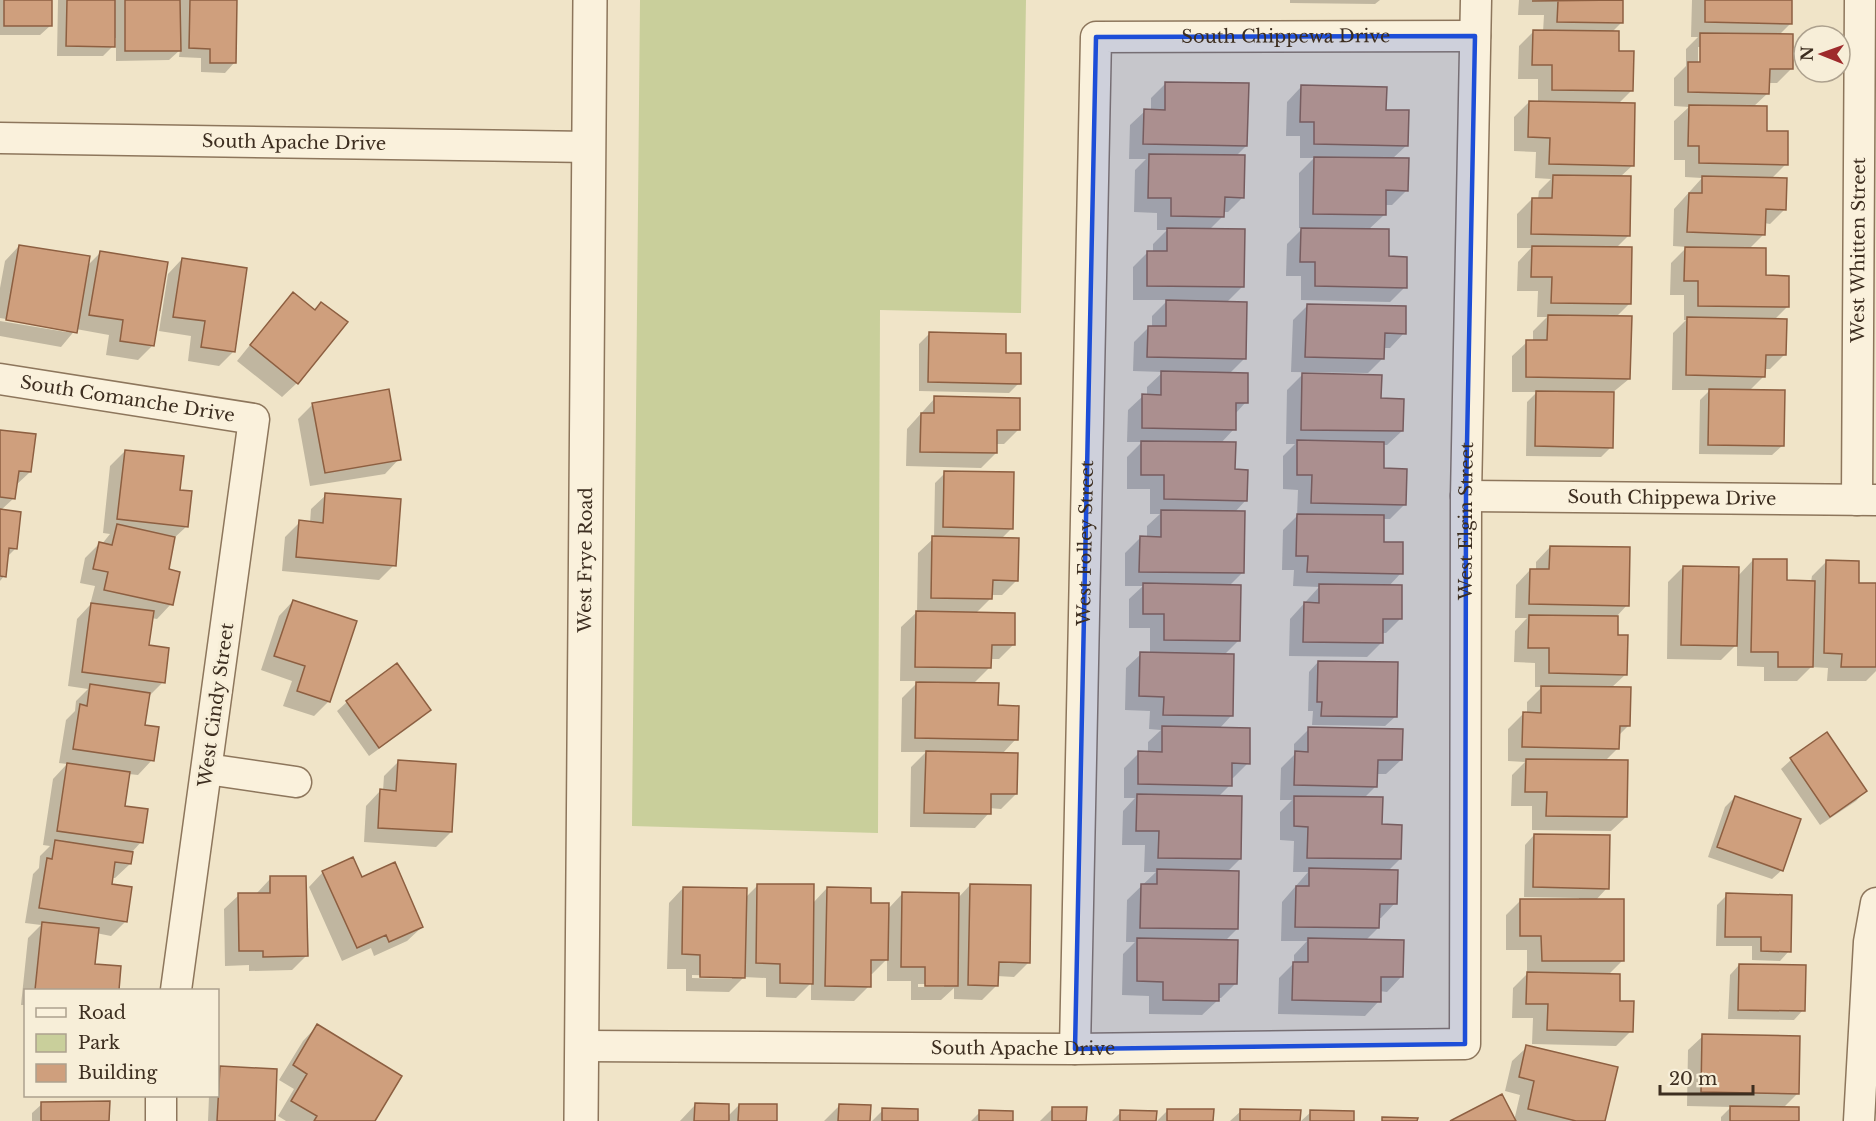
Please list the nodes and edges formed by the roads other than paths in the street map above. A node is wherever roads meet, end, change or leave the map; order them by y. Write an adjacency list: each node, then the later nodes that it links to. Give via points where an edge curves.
1 (590, 0): 7 (street, West Frye Road)
2 (1476, 0): 4 (street, West Elgin Street)
3 (1860, 0): 11 (street, West Whitten Street)
4 (1475, 36): 5 (street, South Chippewa Drive); 10 (street, West Elgin Street)
5 (1096, 37): 18 (street, West Folley Street)
6 (0, 138): 7 (street, South Apache Drive)
7 (589, 147): 17 (street, West Frye Road)
8 (0, 379): 9 (street, South Comanche Drive)
9 (254, 419): 12 (street, West Cindy Street)
10 (1466, 496): 11 (street, South Chippewa Drive); 16 (street, West Elgin Street)
11 (1867, 500)
12 (207, 770): 13 (street); 15 (street, West Cindy Street)
13 (296, 782)
14 (1876, 903): 22 (street, via 1869,942)
15 (176, 989)
16 (1465, 1044): 18 (street, South Apache Drive)
17 (582, 1046): 18 (street, South Apache Drive); 21 (street, West Frye Road)
18 (1075, 1049)
19 (161, 1097): 20 (street)
20 (161, 1121)
21 (581, 1121)
22 (1859, 1121)

